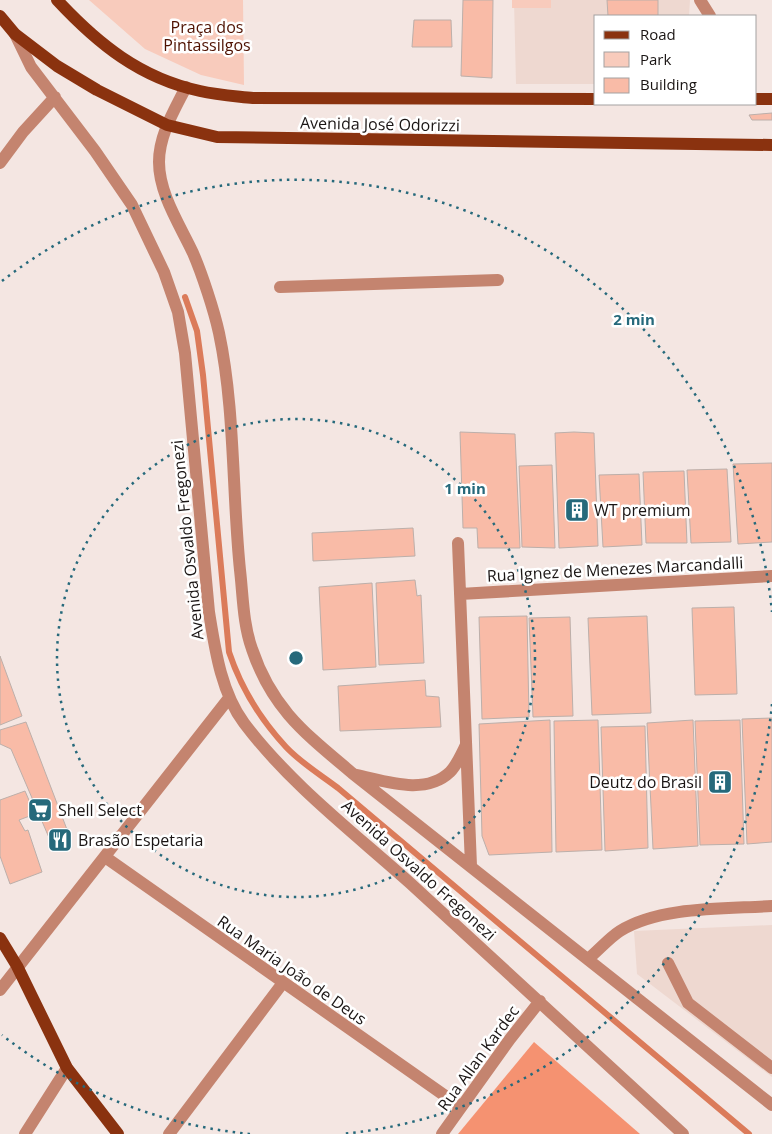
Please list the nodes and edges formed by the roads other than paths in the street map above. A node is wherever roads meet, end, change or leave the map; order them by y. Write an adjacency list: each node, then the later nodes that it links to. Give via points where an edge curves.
1 (58, 0): 6 (main road, Avenida José Odorizzi, via 102,46 144,72)
2 (700, 0): 3 (street)
3 (709, 15)
4 (0, 16): 5 (main road, Avenida José Odorizzi)
5 (14, 34): 7 (street, Avenida Osvaldo Fregonezi, via 31,67); 11 (main road, Avenida José Odorizzi, via 57,66)
6 (186, 87): 8 (main road, Avenida José Odorizzi, via 253,98); 11 (street, Avenida Osvaldo Fregonezi)
7 (55, 97): 13 (street); 19 (street, Avenida Osvaldo Fregonezi, via 132,204 164,272 178,312 185,353 209,612)
8 (594, 98)
9 (757, 99): 10 (main road)
10 (772, 99)
11 (167, 126): 12 (main road, Avenida José Odorizzi, via 234,138); 21 (street, Avenida Osvaldo Fregonezi, via 159,162 162,179 167,198 194,256 225,362 236,532 244,614 251,647 276,701 298,727)
12 (772, 144)
13 (0, 163)
14 (498, 280): 15 (street)
15 (280, 287)
16 (458, 543): 18 (street)
17 (772, 576): 18 (street, Rua Ignez de Menezes Marcandalli)
18 (460, 594): 20 (street)
19 (229, 698): 22 (street); 31 (street, Avenida Osvaldo Fregonezi, via 244,722 292,777)
20 (466, 745): 21 (street, via 451,771 427,784 408,786); 23 (street)
21 (352, 774): 23 (street, Avenida Osvaldo Fregonezi)
22 (105, 857): 28 (street); 29 (street, Rua Maria João de Deus)
23 (471, 866): 26 (street, Avenida Osvaldo Fregonezi)
24 (772, 906): 26 (street, via 690,911 644,919 620,931)
25 (0, 938): 28 (main road)
26 (588, 959): 34 (street, Avenida Osvaldo Fregonezi)
27 (668, 963): 33 (street, via 688,1003)
28 (17, 966): 30 (street); 32 (main road)
29 (282, 984): 35 (street, Rua Maria João de Deus); 38 (street)
30 (0, 990)
31 (540, 1001): 35 (street, Rua Allan Kardec); 40 (street, Avenida Osvaldo Fregonezi)
32 (67, 1068): 36 (street); 37 (main road)
33 (772, 1068)
34 (772, 1105)
35 (461, 1107): 39 (street, Rua Allan Kardec)
36 (25, 1134)
37 (118, 1134)
38 (169, 1134)
39 (442, 1134)
40 (683, 1134)

